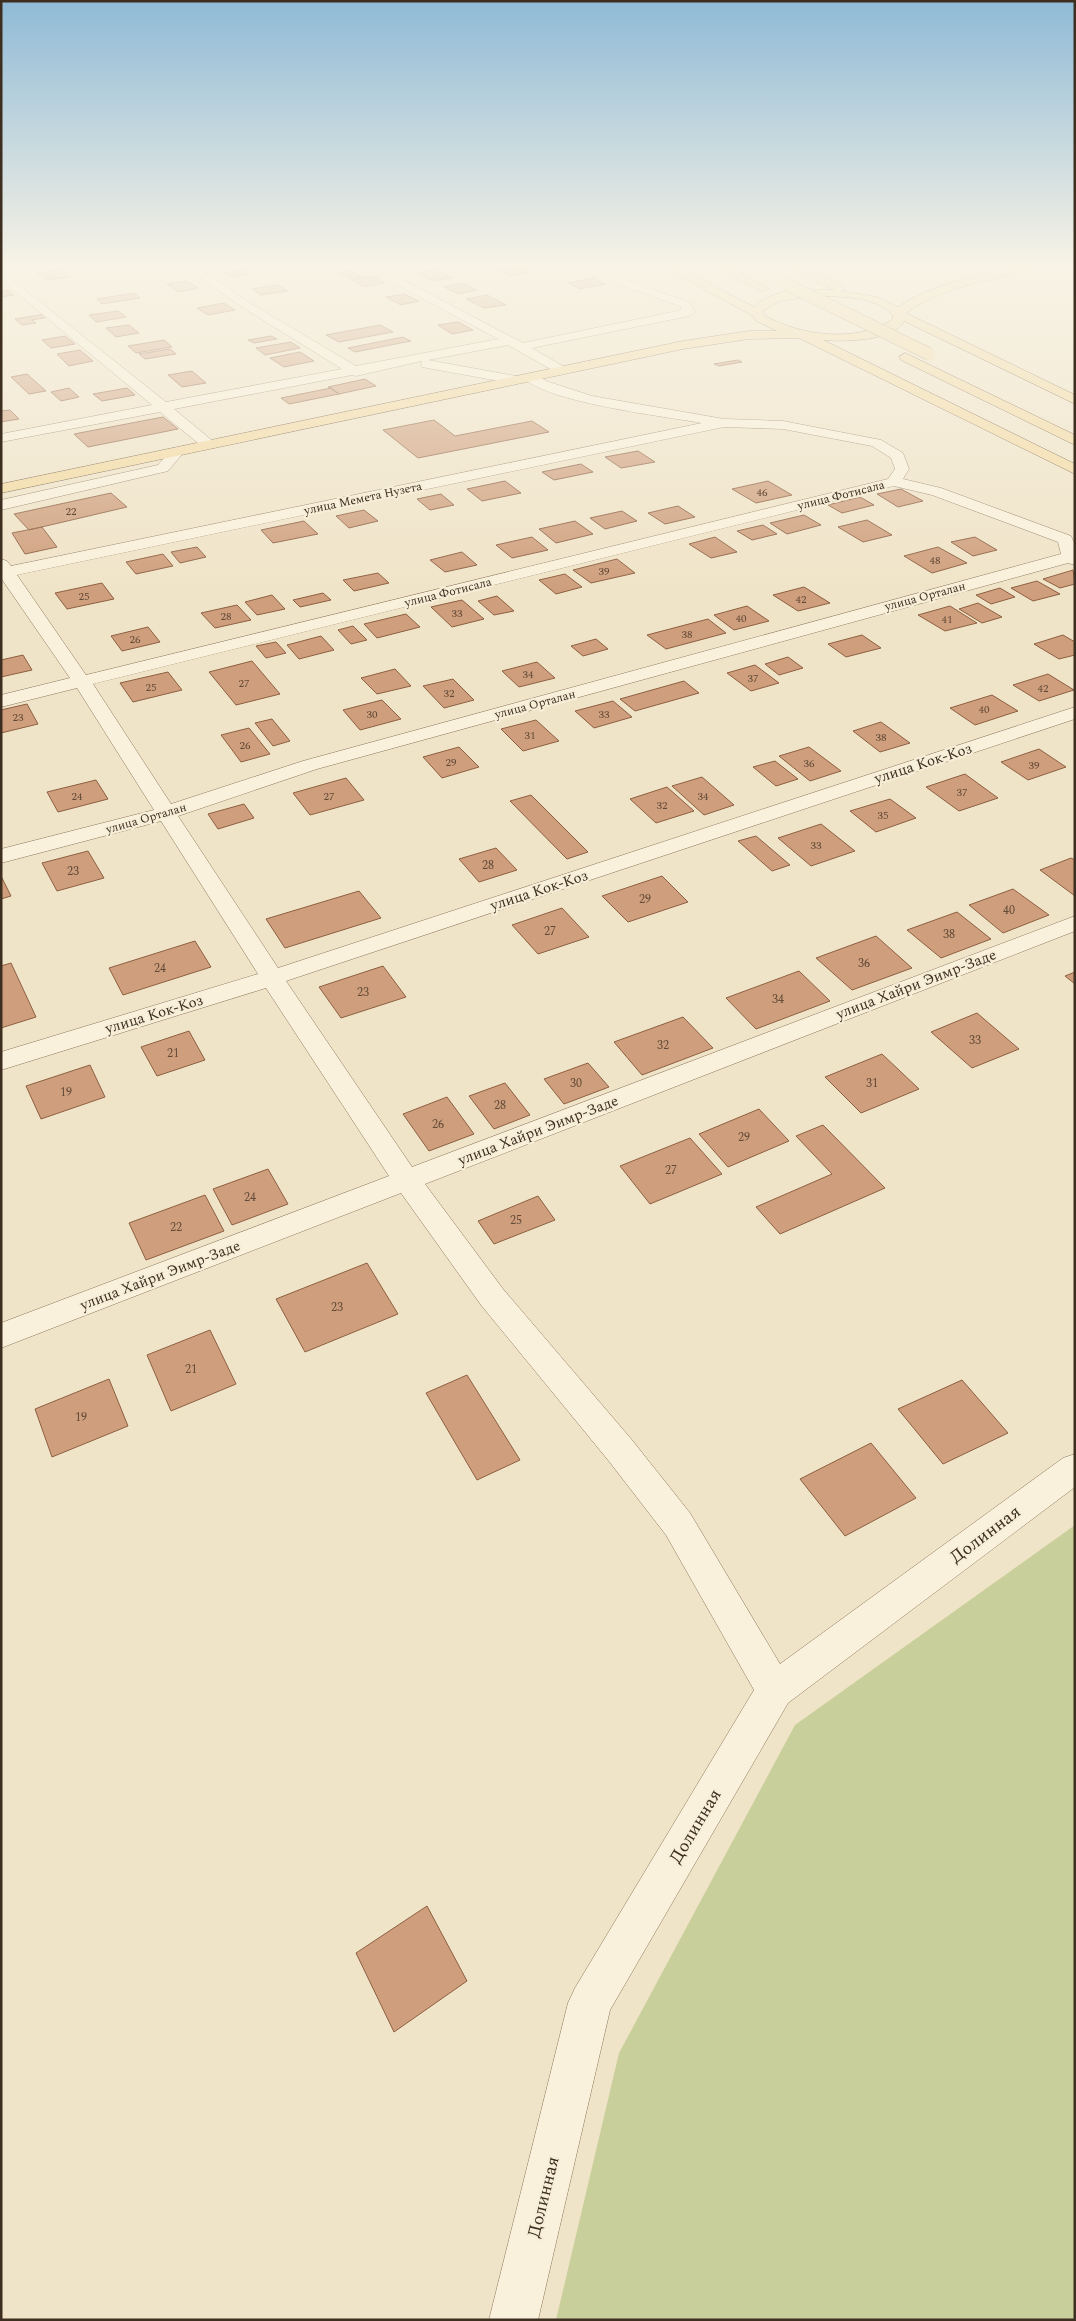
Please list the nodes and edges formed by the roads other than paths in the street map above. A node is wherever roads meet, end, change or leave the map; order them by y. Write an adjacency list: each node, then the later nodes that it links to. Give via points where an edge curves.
1 (120, 373): 11 (street)
2 (349, 373): 11 (street)
3 (488, 373): 8 (street)
4 (550, 373): 8 (main road)
5 (880, 373): 18 (main road)
6 (938, 373): 15 (main road)
7 (1022, 373): 10 (main road)
8 (523, 379): 12 (street, via 590,400); 16 (main road)
9 (1006, 392): 13 (main road)
10 (1075, 400)
11 (161, 408): 14 (street); 16 (street)
12 (724, 423): 19 (street, via 783,425 876,444 898,456 902,469); 23 (street, улица Мемета Нузета)
13 (1075, 426)
14 (1, 438)
15 (1075, 442)
16 (209, 445): 17 (main road)
17 (177, 452): 20 (main road); 21 (street, via 163,468)
18 (1075, 470)
19 (894, 482): 22 (street, via 936,491 1065,539); 24 (street, улица Фотисала)
20 (1, 489)
21 (1, 505)
22 (1072, 558): 27 (street, улица Орталан, via 310,765)
23 (3, 570): 24 (street)
24 (82, 682): 25 (street, улица Фотисала); 27 (street)
25 (1, 701)
26 (1075, 713): 30 (street, улица Кок-Коз)
27 (166, 813): 28 (street, улица Орталан); 30 (street)
28 (1, 856)
29 (1075, 923): 32 (street, улица Хайри Эимр-Заде)
30 (272, 978): 31 (street, улица Кок-Коз); 32 (street)
31 (1, 1061)
32 (407, 1181): 33 (street, улица Хайри Эимр-Заде); 35 (street, via 492,1297 678,1524)
33 (1, 1336)
34 (1075, 1468): 35 (street, Долинная)
35 (775, 1690): 36 (street, Долинная, via 590,2003)
36 (512, 2320)

